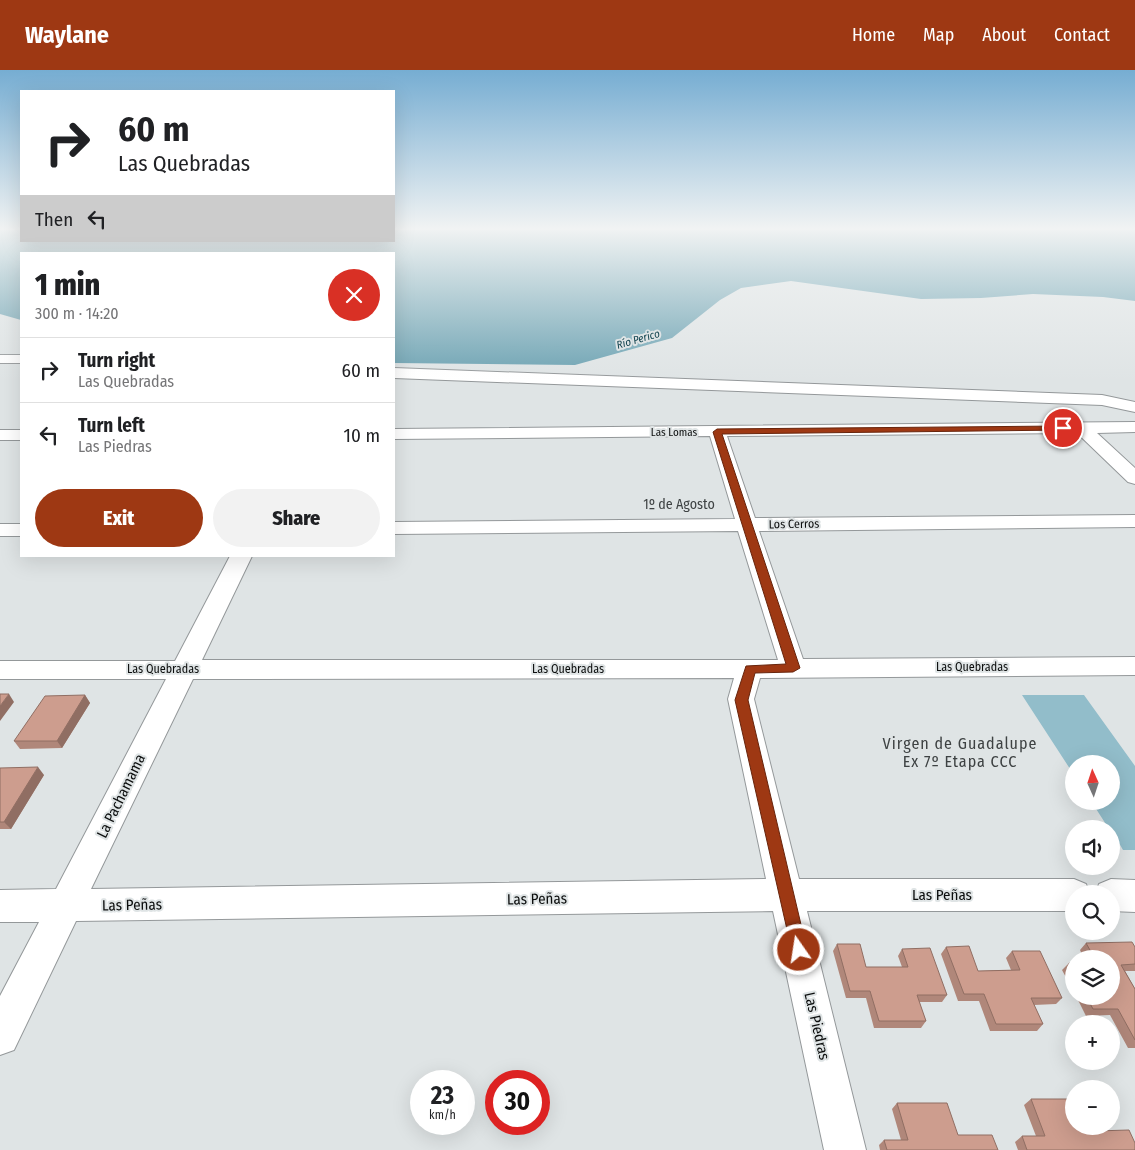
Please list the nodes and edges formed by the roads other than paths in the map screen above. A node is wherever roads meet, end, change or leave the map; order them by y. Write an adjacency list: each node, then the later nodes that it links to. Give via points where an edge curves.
1 (1, 359): 2 (street)
2 (20, 359)
3 (395, 373): 4 (street, via 1102,400)
4 (1135, 407)
5 (1135, 427): 6 (street, Las Lomas)
6 (1082, 428): 7 (street, Las Lomas); 11 (street)
7 (717, 432): 8 (street, Las Lomas); 13 (street)
8 (395, 434)
9 (0, 435): 10 (street)
10 (20, 435)
11 (1135, 478)
12 (1135, 521): 13 (street, Los Cerros)
13 (746, 525): 14 (street, Los Cerros); 19 (street)
14 (395, 528)
15 (0, 530): 16 (street)
16 (20, 530)
17 (240, 557): 20 (street, La Pachamama)
18 (1135, 666): 19 (street, Las Quebradas)
19 (793, 668): 21 (street, Las Quebradas)
20 (184, 669): 21 (street, Las Quebradas); 22 (street, Las Quebradas); 28 (street, La Pachamama)
21 (750, 669): 23 (street, Las Piedras, via 741,700)
22 (0, 670)
23 (786, 895): 24 (street, Las Peñas); 28 (street, Las Peñas); 30 (street, Las Piedras)
24 (1065, 896)
25 (1120, 896): 26 (street)
26 (1135, 896)
27 (0, 906): 28 (street, Las Peñas)
28 (66, 906): 29 (street, La Pachamama)
29 (0, 1036)
30 (845, 1150)

